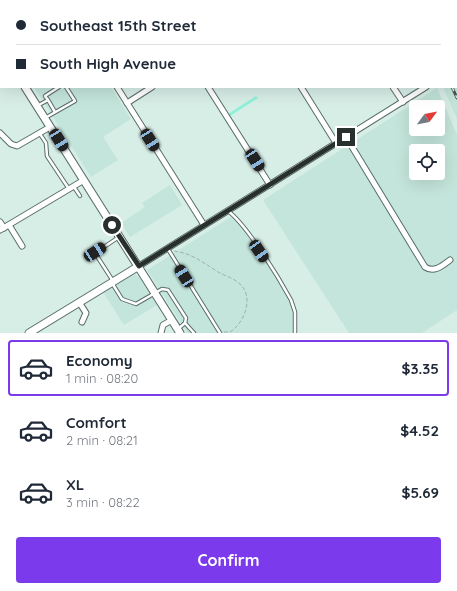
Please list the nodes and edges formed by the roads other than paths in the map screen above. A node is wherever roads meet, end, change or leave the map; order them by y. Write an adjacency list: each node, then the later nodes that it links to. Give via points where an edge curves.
1 (26, 88): 13 (main road)
2 (57, 88): 10 (lane, via 45,96)
3 (67, 88): 14 (lane, via 74,101)
4 (118, 88): 12 (street)
5 (150, 88): 12 (street)
6 (209, 88): 22 (street)
7 (302, 88): 20 (street)
8 (394, 88): 11 (street)
9 (424, 88): 11 (street)
10 (48, 100): 13 (lane); 14 (lane)
11 (403, 102): 19 (street)
12 (127, 103): 28 (street)
13 (37, 106): 15 (main road)
14 (55, 112): 15 (lane)
15 (45, 118): 16 (main road)
16 (50, 127): 17 (street); 21 (main road)
17 (40, 134): 18 (street, via 18,146); 23 (lane, via 46,143 47,156)
18 (1, 136)
19 (346, 137): 20 (street); 33 (street, via 425,267 430,270 437,269)
20 (336, 143): 22 (street)
21 (84, 180): 23 (street); 30 (main road)
22 (270, 185): 25 (street)
23 (72, 188): 24 (lane); 27 (street)
24 (80, 196)
25 (228, 211): 28 (street); 46 (lane, via 242,224 291,300 295,312)
26 (0, 222): 29 (street)
27 (9, 225): 29 (street); 31 (street)
28 (204, 225): 32 (street)
29 (2, 229)
30 (120, 237): 34 (main road); 35 (lane, via 95,252)
31 (22, 246)
32 (169, 250): 34 (street); 43 (lane)
33 (450, 260)
34 (139, 266): 35 (main road); 36 (main road)
35 (112, 282): 36 (lane, via 122,299 136,304); 37 (main road)
36 (155, 293): 38 (main road); 40 (lane, via 162,289 168,290 186,318)
37 (79, 302): 39 (street, via 86,313); 42 (main road)
38 (172, 320): 41 (main road); 44 (street, via 163,326)
39 (82, 322)
40 (185, 323): 41 (lane); 45 (lane)
41 (179, 331)
42 (32, 332)
43 (221, 332)
44 (161, 333)
45 (194, 333)
46 (295, 333)

